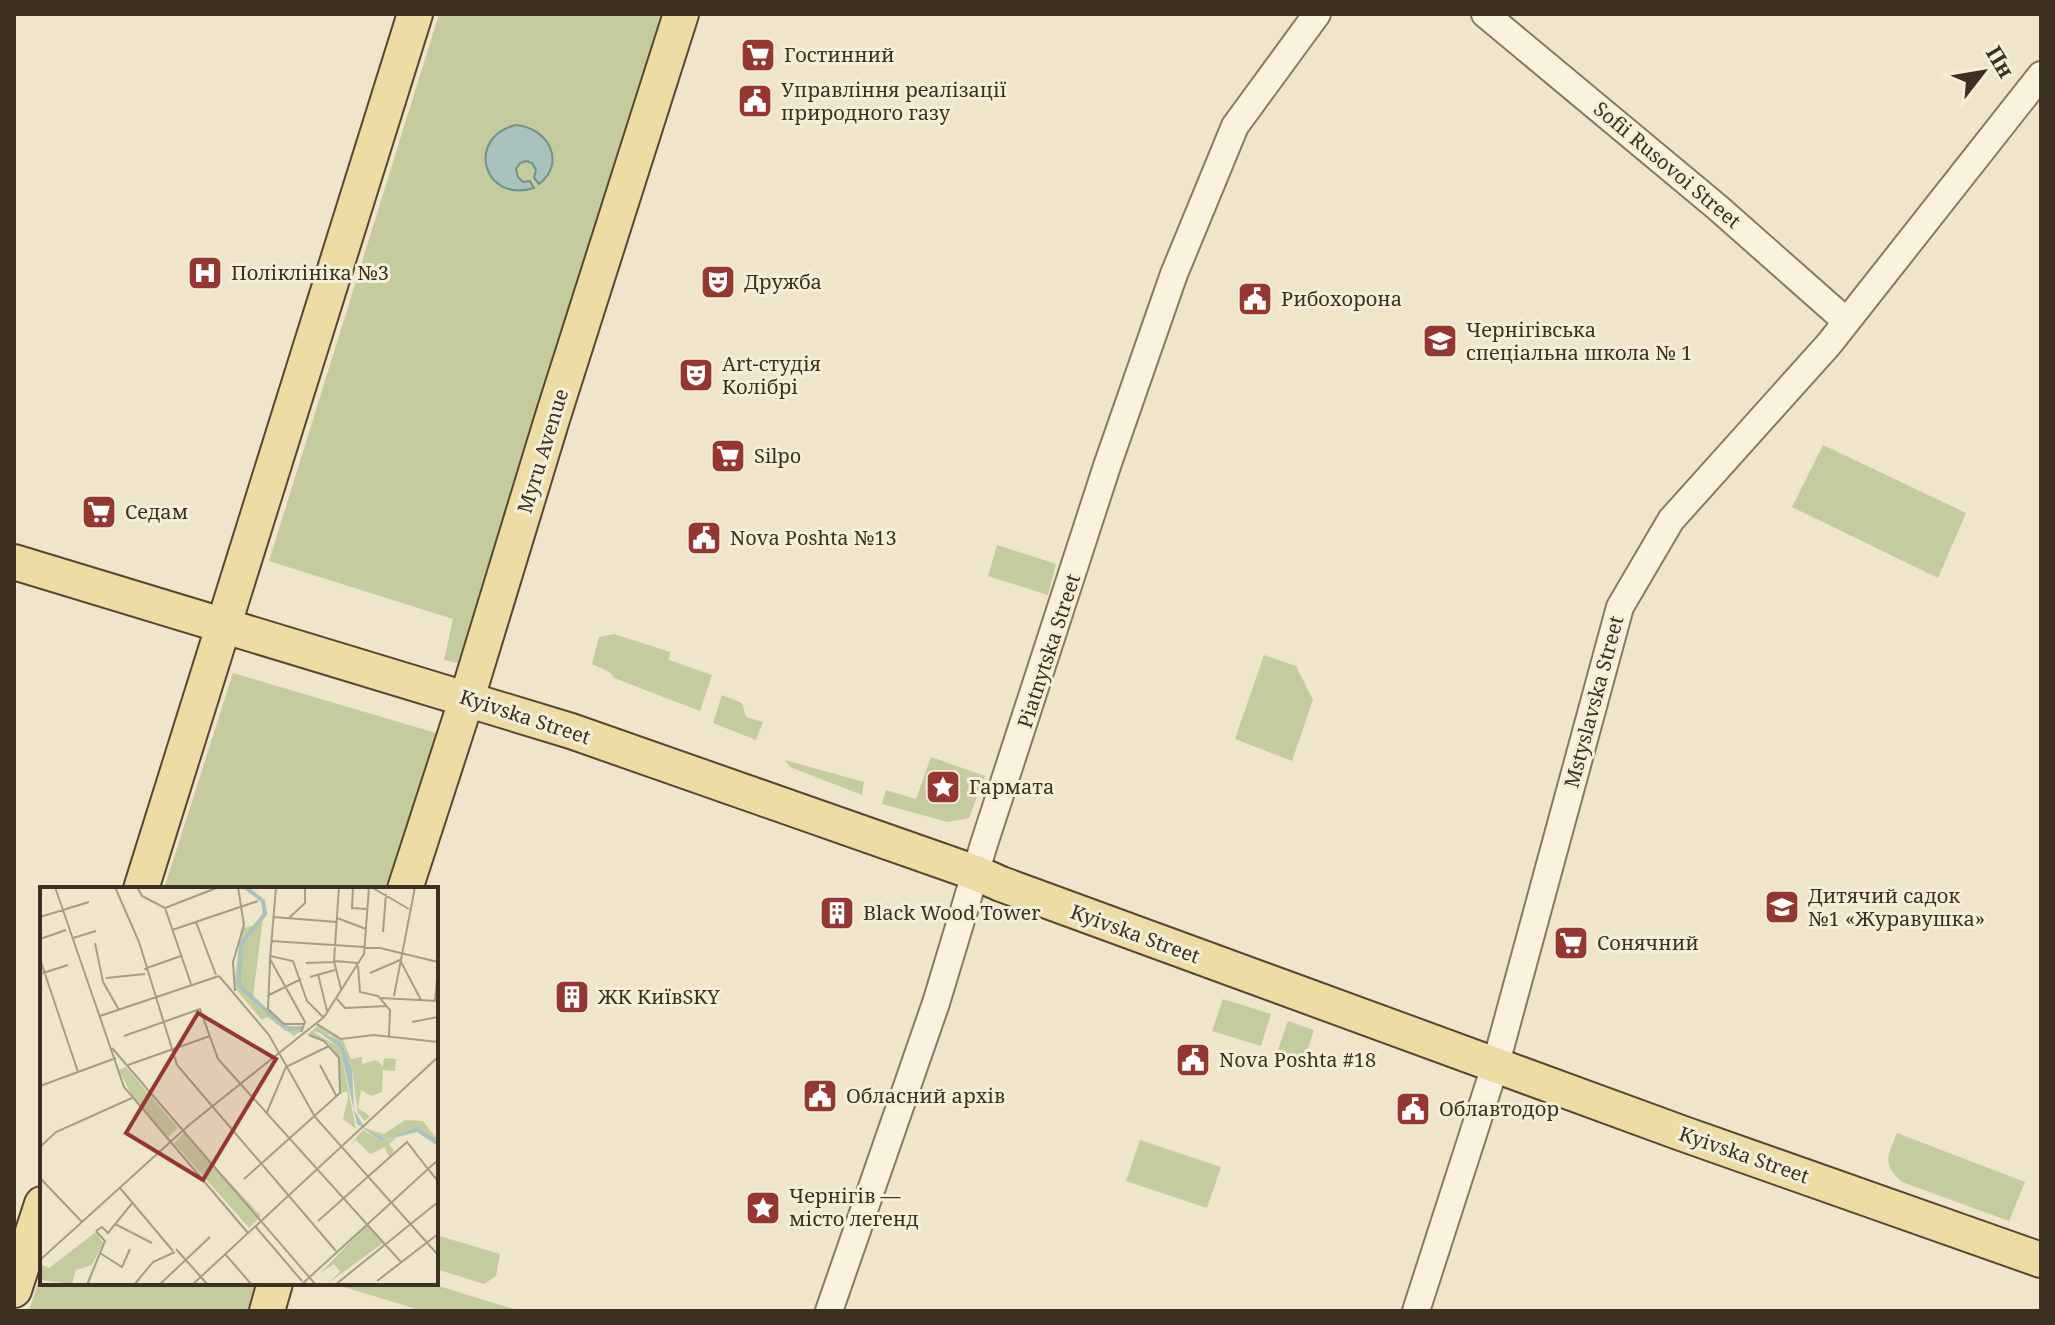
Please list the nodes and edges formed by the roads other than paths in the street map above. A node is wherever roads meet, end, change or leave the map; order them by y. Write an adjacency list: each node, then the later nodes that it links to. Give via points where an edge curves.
1 (415, 14): 8 (main road)
2 (681, 14): 9 (main road, Myru Avenue)
3 (1317, 14): 10 (street, Piatnytska Street, via 1235,126 1174,274)
4 (1485, 14): 6 (street, Sofii Rusovoi Street)
5 (2041, 75): 6 (street, Mstyslavska Street)
6 (1846, 321): 13 (street, Mstyslavska Street, via 1671,520 1620,607)
7 (14, 562): 8 (main road, Kyivska Street)
8 (223, 626): 9 (main road, Kyivska Street); 11 (main road)
9 (467, 698): 10 (main road, Kyivska Street); 12 (main road, Myru Avenue)
10 (976, 873): 13 (main road, Kyivska Street); 19 (street, Piatnytska Street)
11 (142, 887)
12 (406, 887)
13 (1496, 1063): 15 (main road, Kyivska Street); 20 (street, Mstyslavska Street)
14 (40, 1210): 17 (main road)
15 (2041, 1260)
16 (274, 1285): 18 (main road)
17 (14, 1290)
18 (267, 1311)
19 (829, 1311)
20 (1416, 1311)

